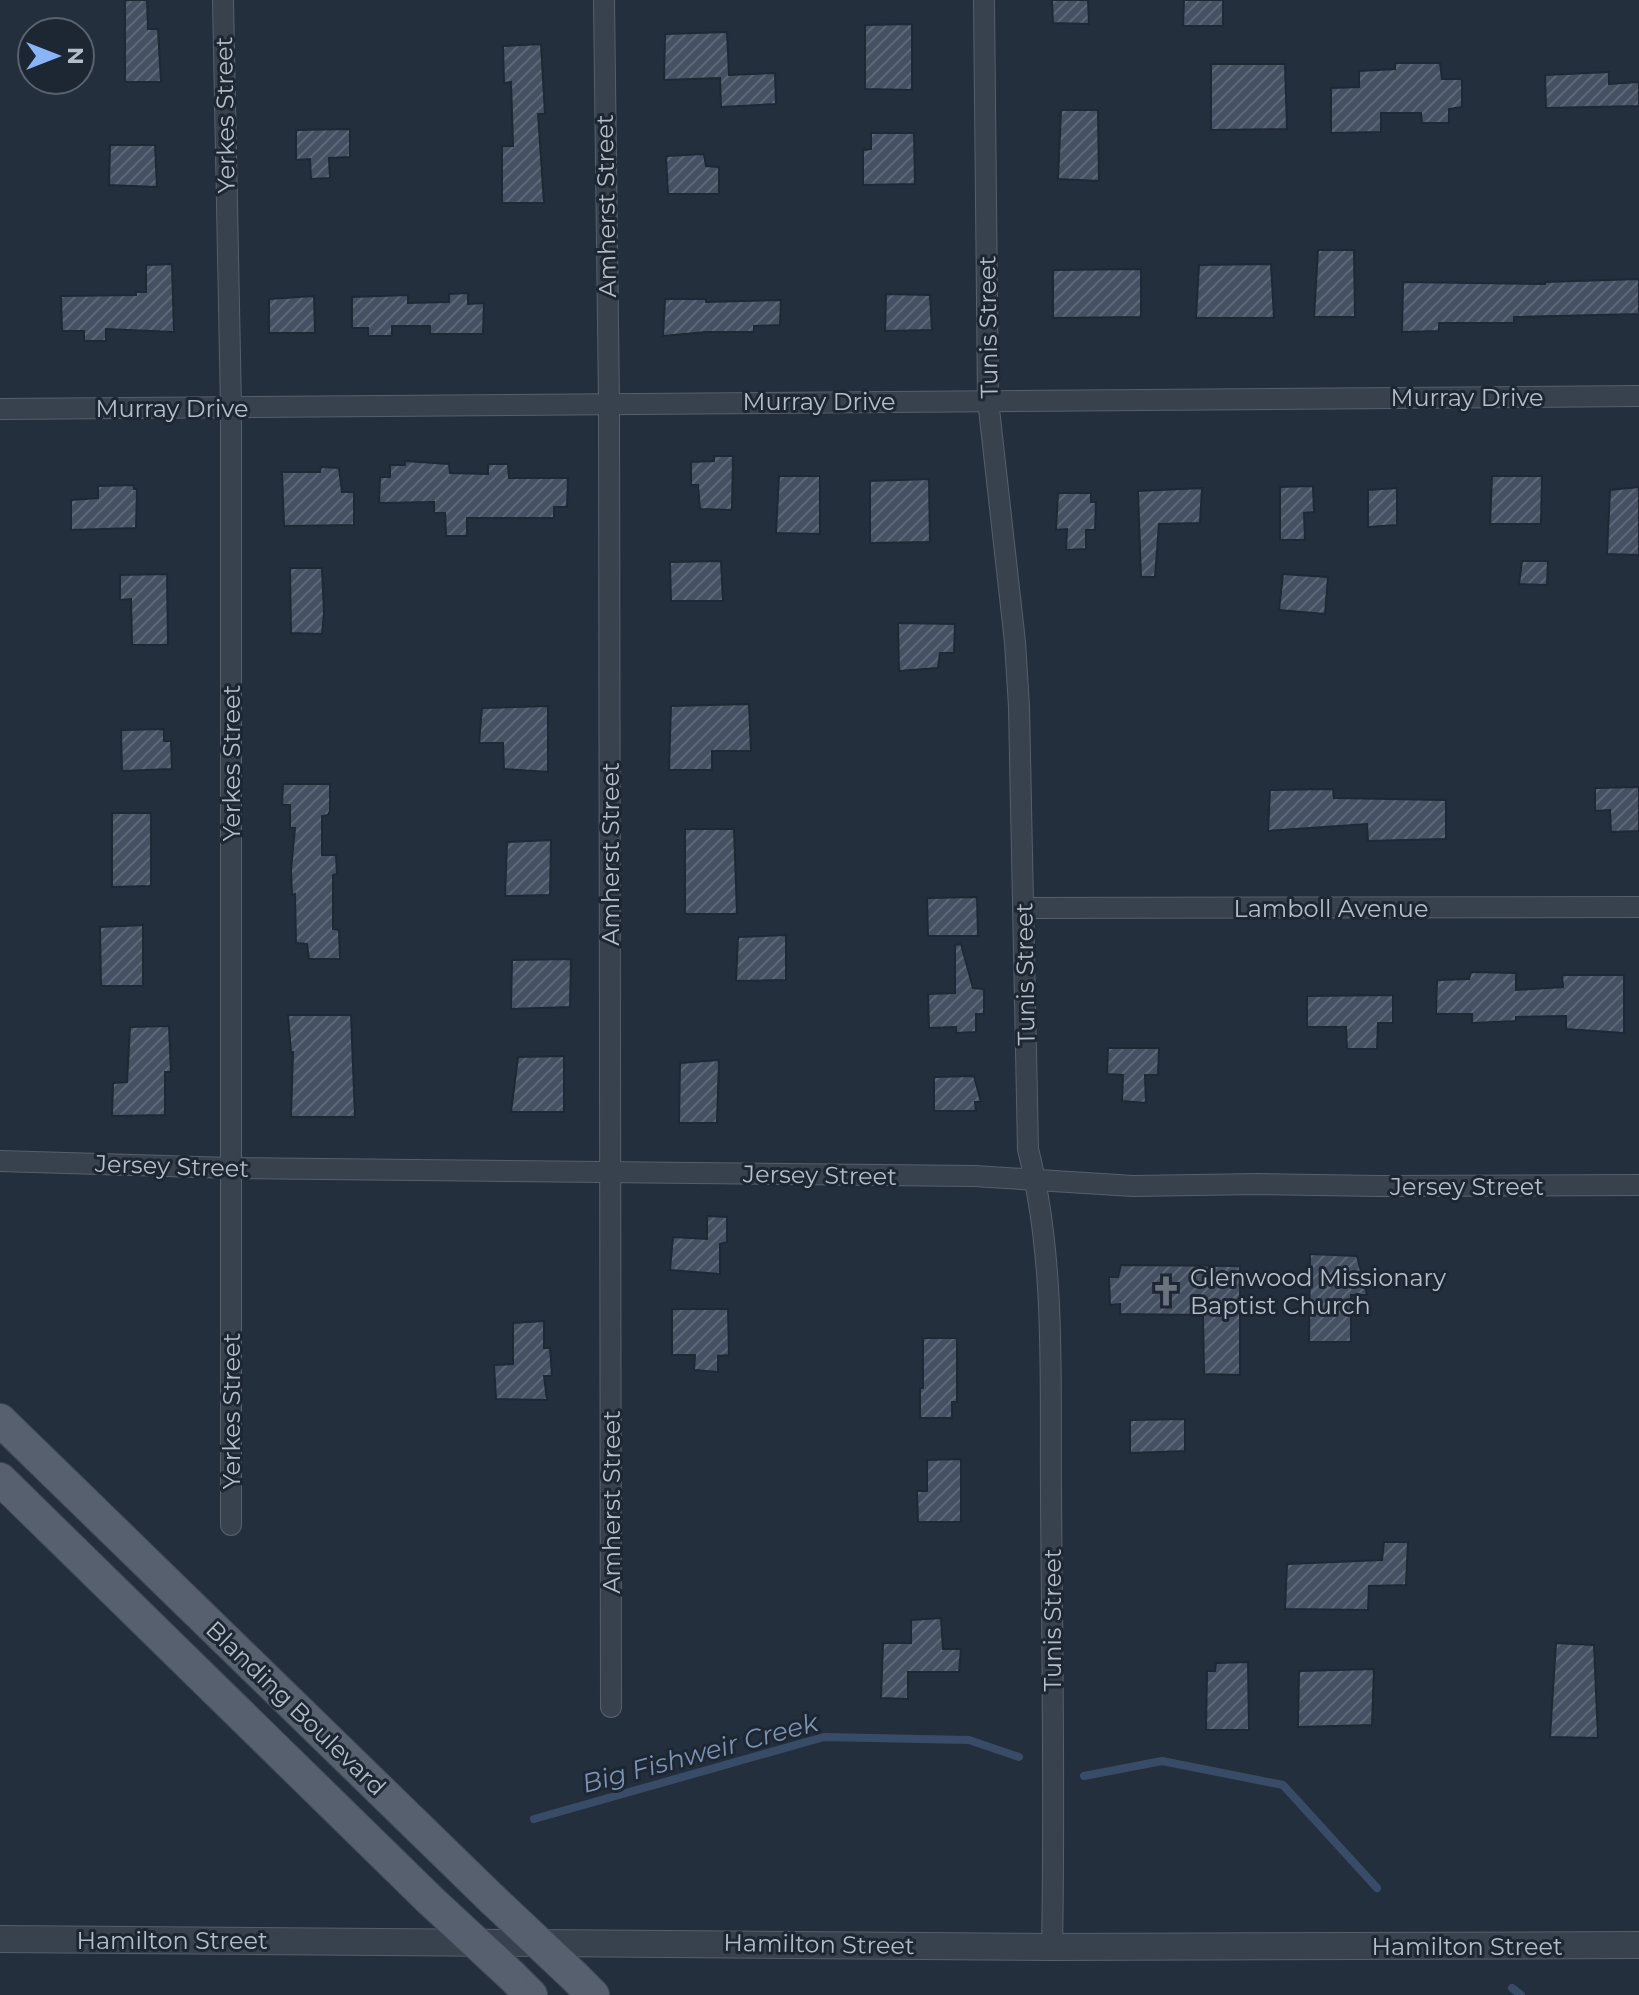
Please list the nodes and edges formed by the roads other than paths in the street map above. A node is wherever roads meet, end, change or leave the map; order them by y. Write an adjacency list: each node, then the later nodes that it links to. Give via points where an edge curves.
1 (223, 0): 7 (street, Yerkes Street)
2 (604, 0): 6 (street, Amherst Street)
3 (984, 0): 5 (street, Tunis Street)
4 (1639, 396): 5 (street, Murray Drive)
5 (988, 400): 6 (street, Murray Drive); 10 (street, Tunis Street, via 1015,642)
6 (609, 403): 7 (street, Murray Drive); 13 (street, Amherst Street)
7 (231, 408): 8 (street, Murray Drive); 12 (street, Yerkes Street)
8 (0, 409)
9 (1639, 907): 10 (street, Lamboll Avenue)
10 (1023, 908): 14 (street, Tunis Street, via 1028,1149)
11 (0, 1161): 12 (street, Jersey Street)
12 (231, 1168): 13 (street, Jersey Street); 18 (street, Yerkes Street)
13 (611, 1173): 14 (street, Jersey Street); 19 (street, Amherst Street)
14 (1036, 1179): 15 (street, Jersey Street, via 1133,1186); 22 (street, Tunis Street, via 1050,1345)
15 (1639, 1185)
16 (0, 1420): 24 (main road, Blanding Boulevard, bridge)
17 (0, 1479): 23 (main road, Blanding Boulevard, bridge)
18 (231, 1525)
19 (611, 1707)
20 (0, 1939): 22 (street, Hamilton Street)
21 (1639, 1945): 22 (street, Hamilton Street)
22 (1052, 1947)
23 (521, 1986)
24 (584, 1986)

